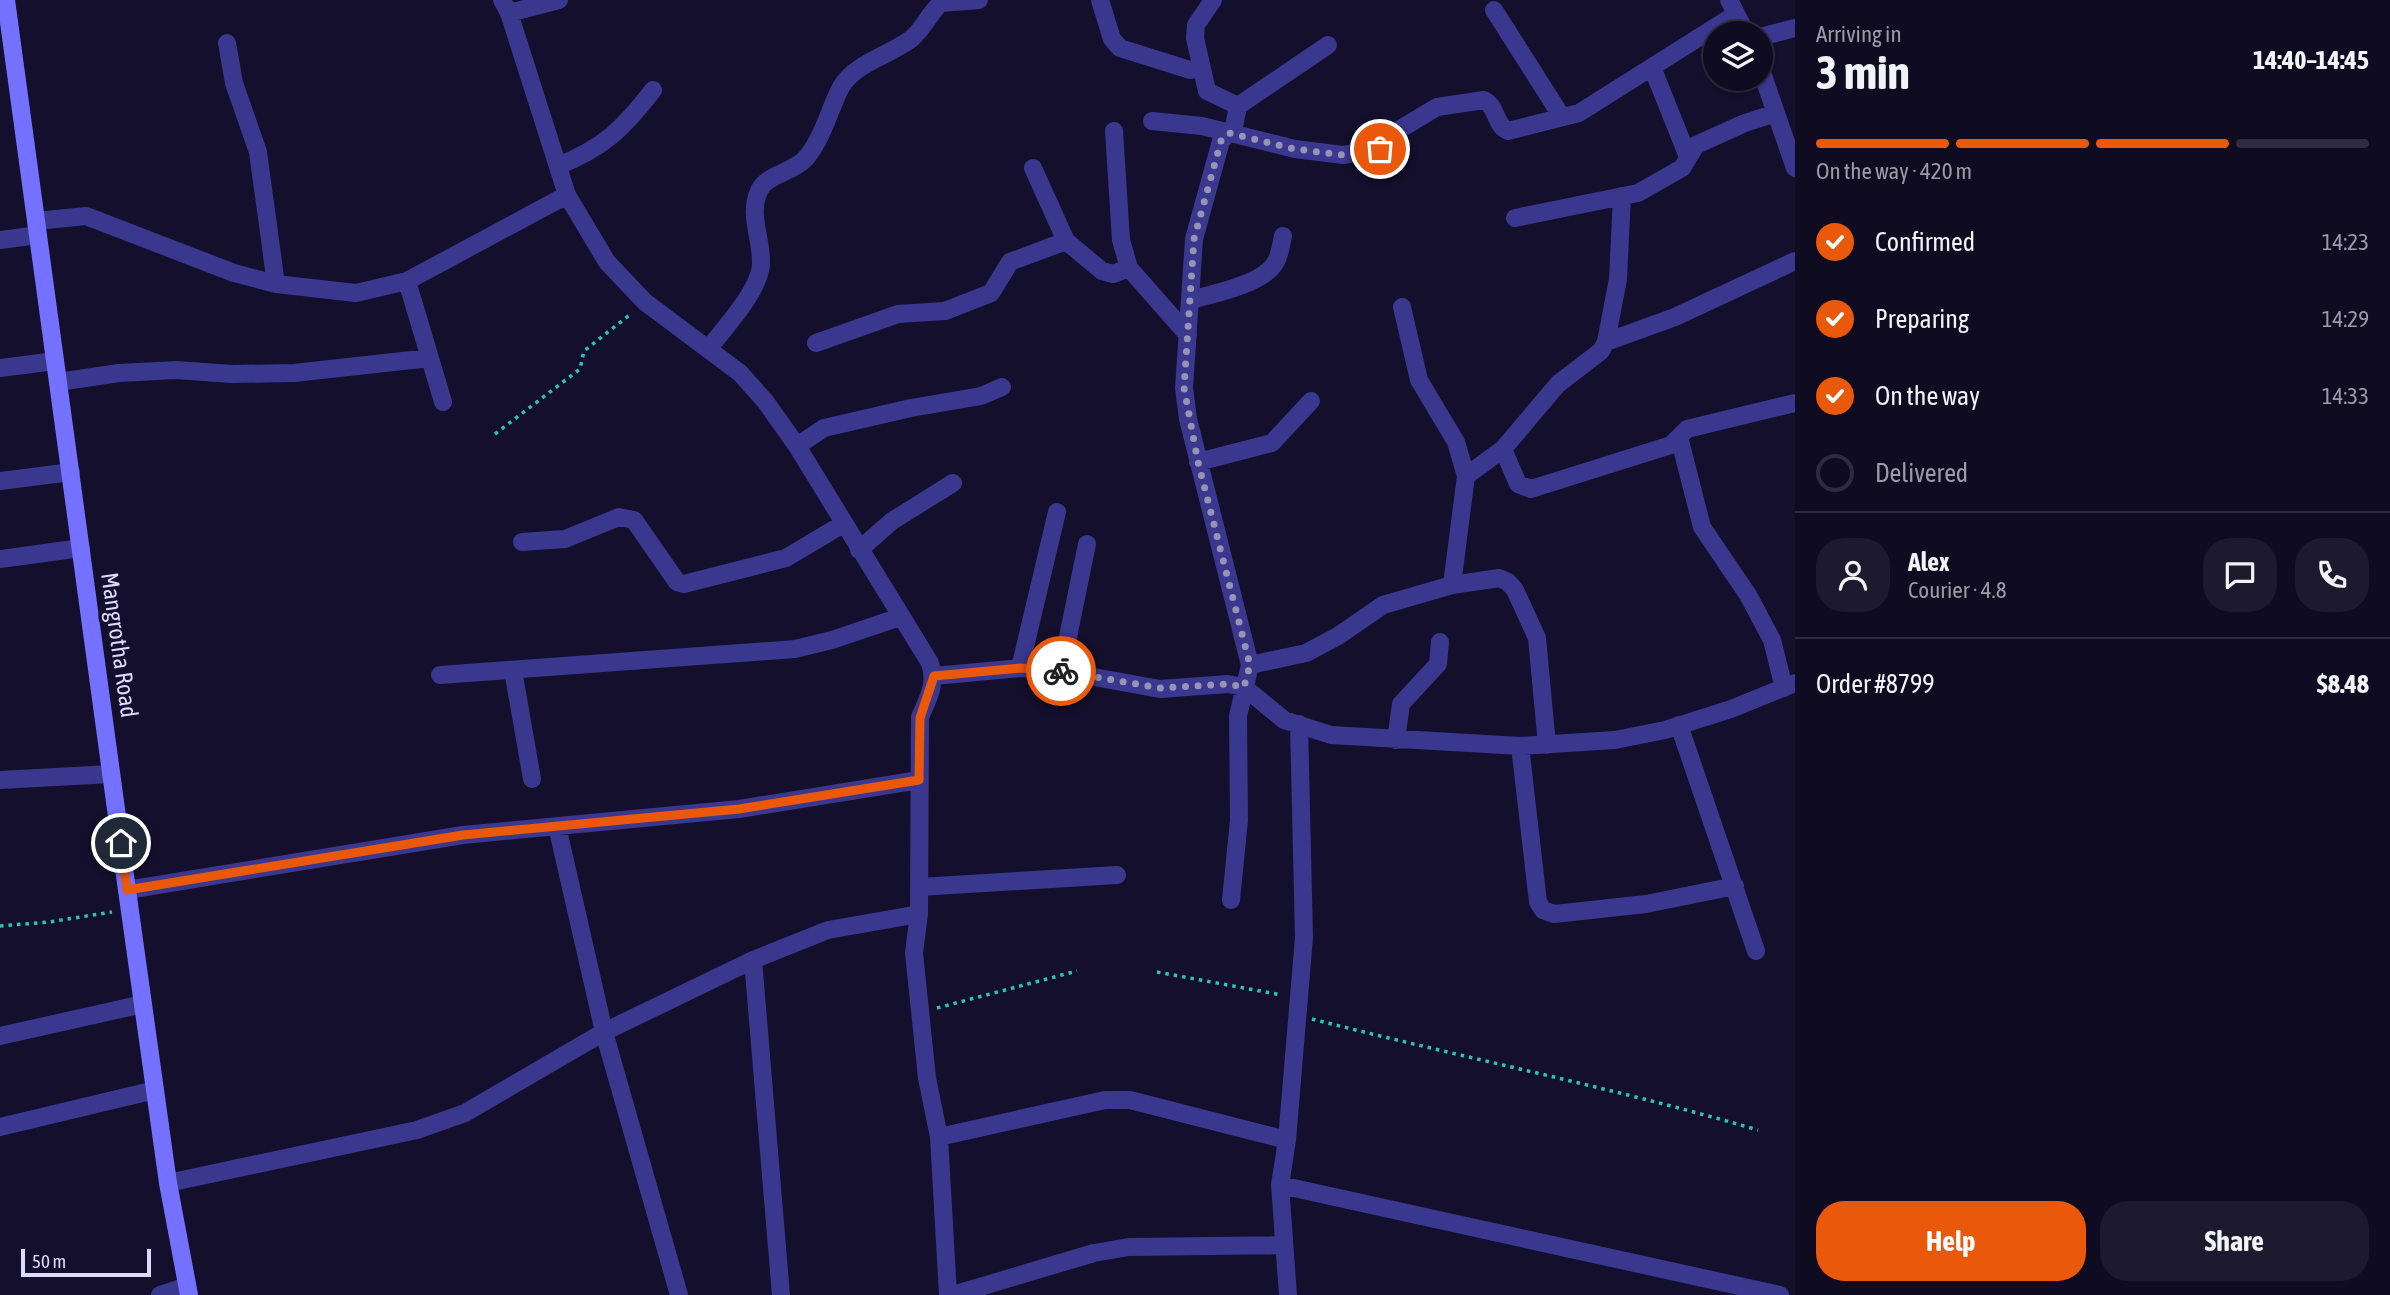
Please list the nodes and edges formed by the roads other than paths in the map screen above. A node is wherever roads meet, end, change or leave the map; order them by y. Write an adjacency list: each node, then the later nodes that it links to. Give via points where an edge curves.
1 (6, 0): 10 (main road, Mangrotha Road)
2 (558, 0): 6 (street)
3 (979, 0): 44 (street, via 942,2 912,38 864,66 842,85 805,159 765,181 754,205 759,275)
4 (1100, 0): 15 (street, via 1112,39 1120,48 1190,71)
5 (1213, 0): 15 (street, via 1196,25)
6 (506, 6): 25 (street)
7 (1733, 7): 14 (street)
8 (1494, 10): 20 (street)
9 (1795, 28): 11 (street)
10 (5, 31): 31 (main road, Mangrotha Road)
11 (1773, 34)
12 (227, 44): 38 (street, via 234,83 258,152)
13 (1328, 45): 18 (street)
14 (1652, 67): 20 (street, via 1579,113); 24 (street)
15 (1201, 68): 18 (street, via 1207,91)
16 (653, 90): 25 (street, via 627,125 609,140)
17 (1768, 91): 19 (street)
18 (1238, 106): 23 (street)
19 (1776, 113): 24 (street, via 1696,145); 27 (street)
20 (1562, 117): 23 (street, via 1508,131 1499,125 1489,103 1460,102 1437,107 1397,131 1380,149 1343,155)
21 (1152, 121): 23 (street)
22 (1114, 131): 36 (street, via 1121,240)
23 (1229, 133): 39 (street, via 1221,141 1194,239)
24 (1688, 157): 29 (street, via 1682,168)
25 (558, 166): 28 (street)
26 (1033, 168): 34 (street)
27 (1795, 168)
28 (567, 195): 37 (street); 44 (street, via 607,262 645,302)
29 (1622, 197): 30 (street); 42 (street, via 1618,279)
30 (1515, 218)
31 (37, 228): 33 (street); 38 (street, via 86,216 208,264); 46 (main road, Mangrotha Road)
32 (1283, 236): 39 (street, via 1276,262 1267,272 1236,287)
33 (0, 240)
34 (1066, 241): 36 (street, via 1102,271 1113,274); 43 (street, via 1010,262 991,293 946,311 898,314)
35 (1795, 261): 42 (street, via 1675,317)
36 (1129, 268): 41 (street)
37 (407, 281): 38 (street, via 356,293); 45 (street)
38 (276, 284)
39 (1190, 300): 41 (street)
40 (1402, 307): 58 (street, via 1419,380 1457,442)
41 (1188, 335): 56 (street, via 1184,388)
42 (1606, 342): 55 (street, via 1558,384)
43 (816, 343)
44 (708, 349): 54 (street, via 740,373)
45 (430, 358): 48 (street, via 294,373 176,370); 51 (street)
46 (55, 361): 47 (street); 48 (main road, Mangrotha Road)
47 (0, 368)
48 (58, 382): 57 (main road, Mangrotha Road)
49 (1002, 387): 54 (street, via 981,396 824,428)
50 (1311, 401): 56 (street, via 1272,443)
51 (443, 402)
52 (1795, 403): 53 (street, via 1687,429)
53 (1679, 437): 55 (street, via 1671,445 1531,489 1518,484); 77 (street, via 1702,527 1748,595)
54 (797, 446): 62 (street)
55 (1503, 449): 58 (street)
56 (1198, 462): 71 (street)
57 (71, 472): 59 (street); 65 (main road, Mangrotha Road)
58 (1466, 476): 68 (street)
59 (0, 481)
60 (953, 483): 66 (street, via 892,521)
61 (1057, 512): 72 (street)
62 (844, 524): 63 (street, via 786,558 684,584 677,582 634,520 626,517 565,539); 66 (street)
63 (522, 542)
64 (1087, 544): 74 (street)
65 (81, 548): 67 (street); 84 (main road, Mangrotha Road)
66 (859, 550): 69 (street)
67 (0, 559)
68 (1452, 585): 71 (street, via 1383,604 1306,653); 82 (street, via 1499,578 1515,590 1537,638)
69 (900, 617): 73 (street, via 795,649); 76 (street)
70 (1440, 642): 81 (street, via 1438,664 1401,704)
71 (1250, 665): 78 (street)
72 (1020, 668): 74 (street); 76 (street)
73 (513, 670): 75 (street); 85 (street)
74 (1061, 671): 78 (street, via 1160,688)
75 (440, 675)
76 (934, 676): 87 (street, via 920,718)
77 (1789, 686): 80 (street)
78 (1244, 687): 79 (street, via 1284,719); 93 (street, via 1238,716 1240,820)
79 (1299, 724): 81 (street, via 1331,735); 103 (street, via 1304,903)
80 (1679, 725): 82 (street, via 1615,740); 90 (street)
81 (1396, 740): 83 (street)
82 (1547, 744): 83 (street)
83 (1520, 746): 90 (street, via 1538,902 1543,910 1554,914 1646,904)
84 (111, 774): 86 (street); 92 (main road, Mangrotha Road)
85 (532, 779)
86 (0, 780)
87 (919, 780): 88 (street, via 739,809); 91 (street)
88 (557, 826): 92 (street, via 463,835); 98 (street)
89 (1117, 874): 91 (street)
90 (1735, 886): 95 (street)
91 (919, 887): 94 (street)
92 (127, 890): 97 (main road, Mangrotha Road)
93 (1231, 900)
94 (919, 914): 96 (street, via 828,930); 102 (street, via 914,953 927,1078)
95 (1756, 951)
96 (753, 960): 98 (street); 110 (street)
97 (143, 1004): 99 (street); 100 (main road, Mangrotha Road)
98 (604, 1032): 104 (street, via 465,1113 417,1130); 109 (street)
99 (0, 1036)
100 (155, 1090): 101 (street); 104 (main road, Mangrotha Road)
101 (0, 1127)
102 (939, 1137): 103 (street, via 1105,1100 1130,1100); 111 (street)
103 (1287, 1140): 105 (street)
104 (168, 1182): 107 (main road, Mangrotha Road)
105 (1280, 1185): 106 (street); 113 (street)
106 (1283, 1245): 111 (street, via 1129,1247); 112 (street)
107 (188, 1290): 108 (street)
108 (160, 1295)
109 (679, 1295)
110 (781, 1295)
111 (950, 1295)
112 (1288, 1295)
113 (1780, 1295)

